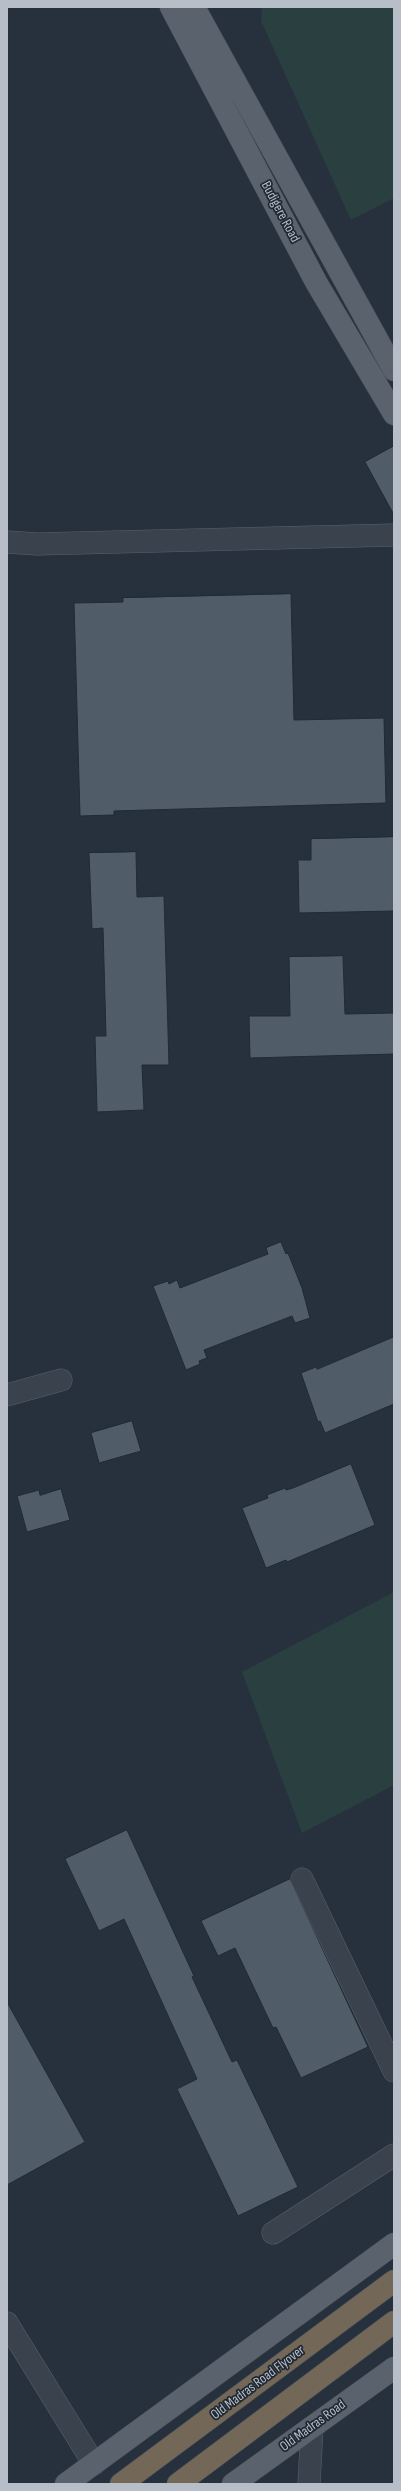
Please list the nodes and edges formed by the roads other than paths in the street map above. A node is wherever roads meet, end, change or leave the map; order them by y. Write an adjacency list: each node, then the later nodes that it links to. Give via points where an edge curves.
1 (171, 7): 4 (main road, Budigere Road, via 316,282)
2 (194, 7): 3 (main road, Budigere Road)
3 (394, 370)
4 (394, 414)
5 (394, 535): 6 (street, via 37,544)
6 (7, 542)
7 (61, 1380): 8 (street)
8 (7, 1395)
9 (302, 1880): 10 (street)
10 (394, 2070)
11 (394, 2155): 12 (street)
12 (273, 2233)
13 (394, 2244): 19 (main road)
14 (394, 2280): 21 (highway, Old Madras Road Flyover)
15 (394, 2322): 22 (highway)
16 (7, 2323): 19 (street)
17 (394, 2368): 18 (main road, Old Madras Road)
18 (312, 2427): 23 (main road, Old Madras Road); 24 (street)
19 (94, 2464): 20 (main road)
20 (66, 2484)
21 (121, 2484)
22 (178, 2484)
23 (233, 2484)
24 (309, 2484)

